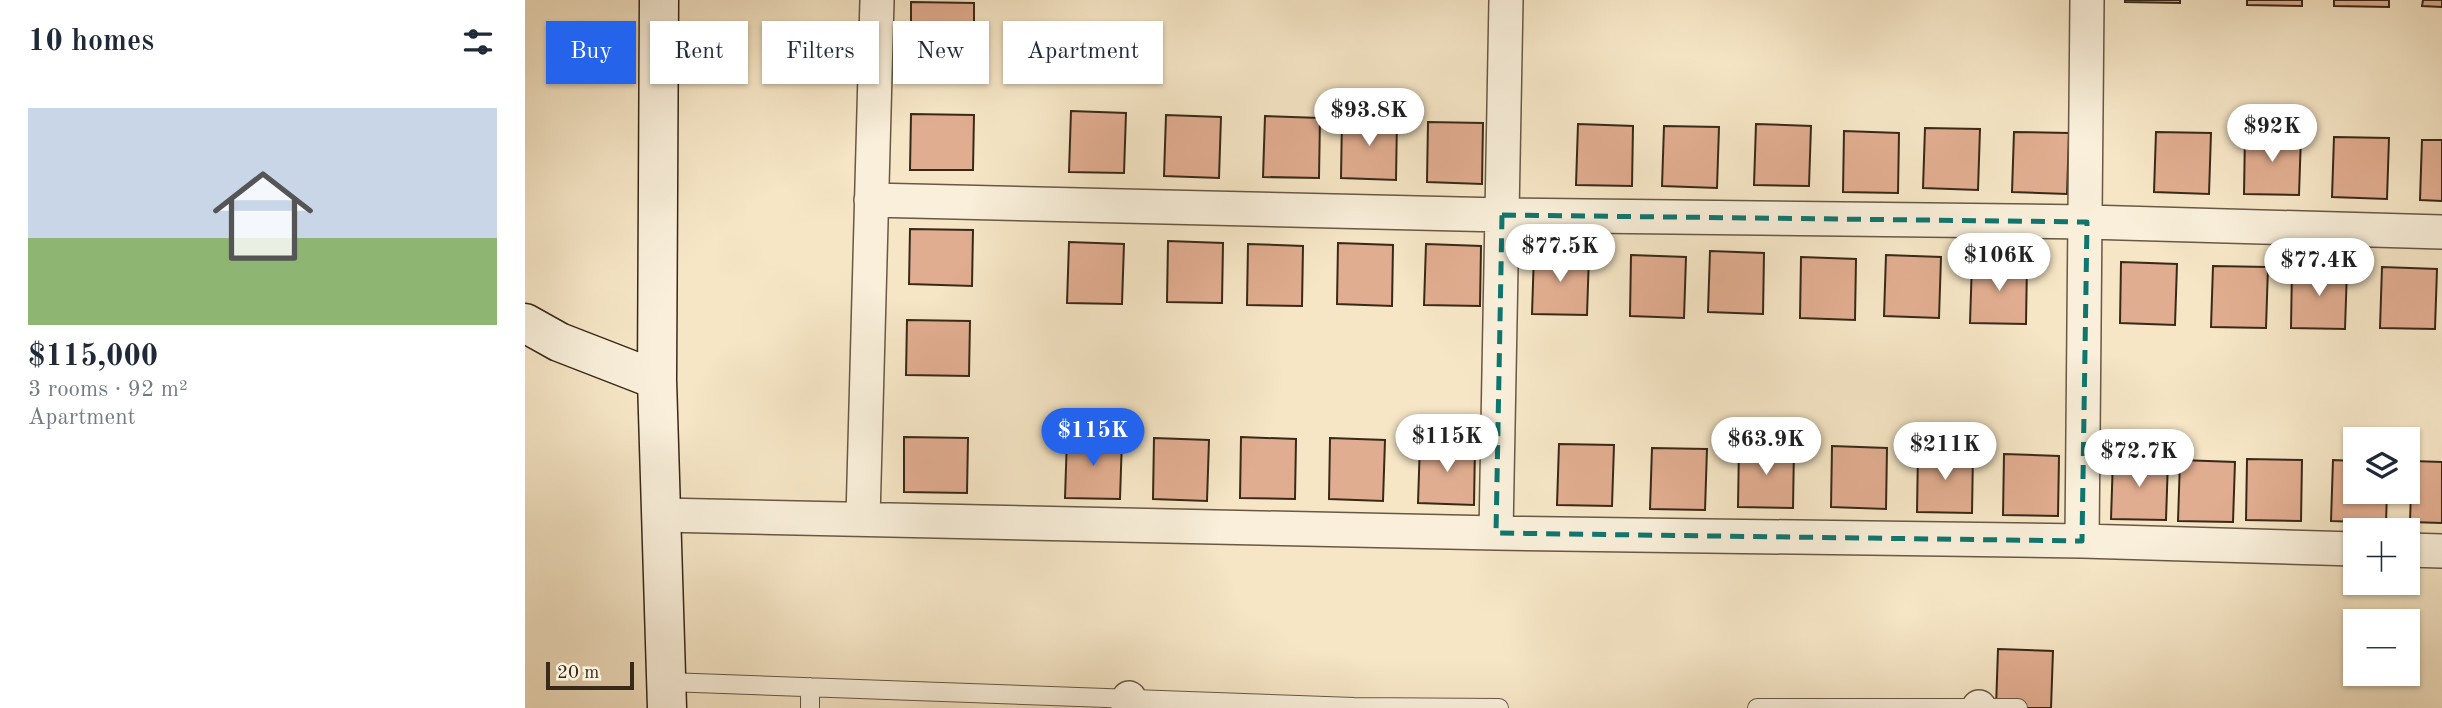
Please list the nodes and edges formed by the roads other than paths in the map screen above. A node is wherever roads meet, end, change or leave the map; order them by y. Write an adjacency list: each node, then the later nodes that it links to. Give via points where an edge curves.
1 (659, 0): 10 (main road)
2 (877, 0): 5 (street)
3 (1506, 0): 6 (street)
4 (2087, 0): 7 (street)
5 (871, 200): 6 (street); 12 (street)
6 (1502, 215): 7 (street); 13 (street)
7 (2087, 222): 8 (street); 14 (street)
8 (2442, 232)
9 (525, 323): 10 (main road, via 559,342)
10 (657, 380): 11 (main road)
11 (662, 515): 12 (street); 19 (main road)
12 (863, 518): 13 (street)
13 (1496, 533): 14 (street)
14 (2082, 541): 15 (street)
15 (2343, 548)
16 (2420, 550): 17 (street)
17 (2442, 551)
18 (810, 687): 19 (lane); 20 (lane); 21 (lane)
19 (667, 695)
20 (1129, 703): 22 (lane)
21 (810, 708)
22 (1499, 708)
23 (1757, 708): 24 (lane)
24 (1979, 708): 25 (lane)
25 (2018, 708)

